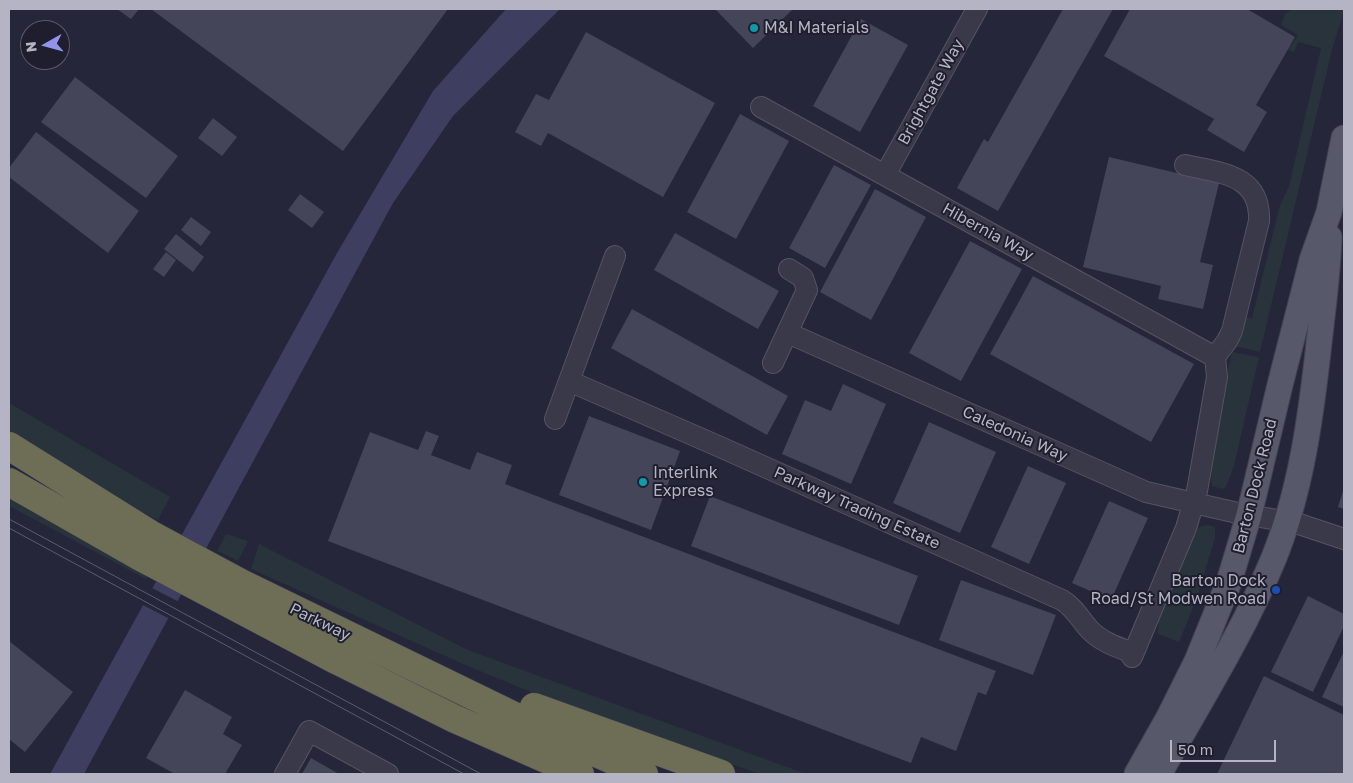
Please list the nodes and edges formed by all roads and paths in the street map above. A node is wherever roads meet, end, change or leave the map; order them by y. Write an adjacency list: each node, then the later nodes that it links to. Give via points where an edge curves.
1 (977, 9): 5 (street, Brightgate Way)
2 (761, 106): 5 (street, Hibernia Way)
3 (1344, 138): 6 (main road, Barton Dock Road)
4 (1185, 165): 10 (street, via 1240,179 1254,194 1260,208 1236,319 1227,341)
5 (885, 175): 10 (street, Hibernia Way)
6 (1329, 212): 17 (main road, Barton Dock Road, via 1312,260); 18 (main road, Barton Dock Road, via 1328,261 1314,392)
7 (615, 256): 12 (street)
8 (789, 269): 9 (street, via 803,278 807,290)
9 (788, 333): 11 (street); 16 (street, Caledonia Way, via 1136,488)
10 (1215, 357): 16 (street, via 1216,378)
11 (773, 363)
12 (569, 381): 13 (street); 16 (street, Parkway Trading Estate, via 1062,600 1074,609 1098,638 1132,655)
13 (555, 419)
14 (9, 446): 20 (highway, Parkway)
15 (9, 482): 20 (highway, Parkway)
16 (1194, 503): 17 (street, Caledonia Way)
17 (1249, 515): 18 (street, Caledonia Way); 30 (main road, Barton Dock Road, via 1213,623 1172,711)
18 (1287, 521): 19 (street, Caledonia Way); 31 (main road, Barton Dock Road, via 1261,588)
19 (1344, 539)
20 (145, 545): 21 (highway, Parkway)
21 (224, 588): 22 (highway, Parkway); 23 (highway, Parkway, via 336,660)
22 (373, 648): 28 (highway, Parkway); 29 (highway)
23 (455, 720): 26 (highway); 27 (highway, Parkway)
24 (285, 774): 25 (street, via 309,731)
25 (388, 774)
26 (556, 774)
27 (580, 774)
28 (644, 774)
29 (720, 774)
30 (1137, 774)
31 (1159, 774)

